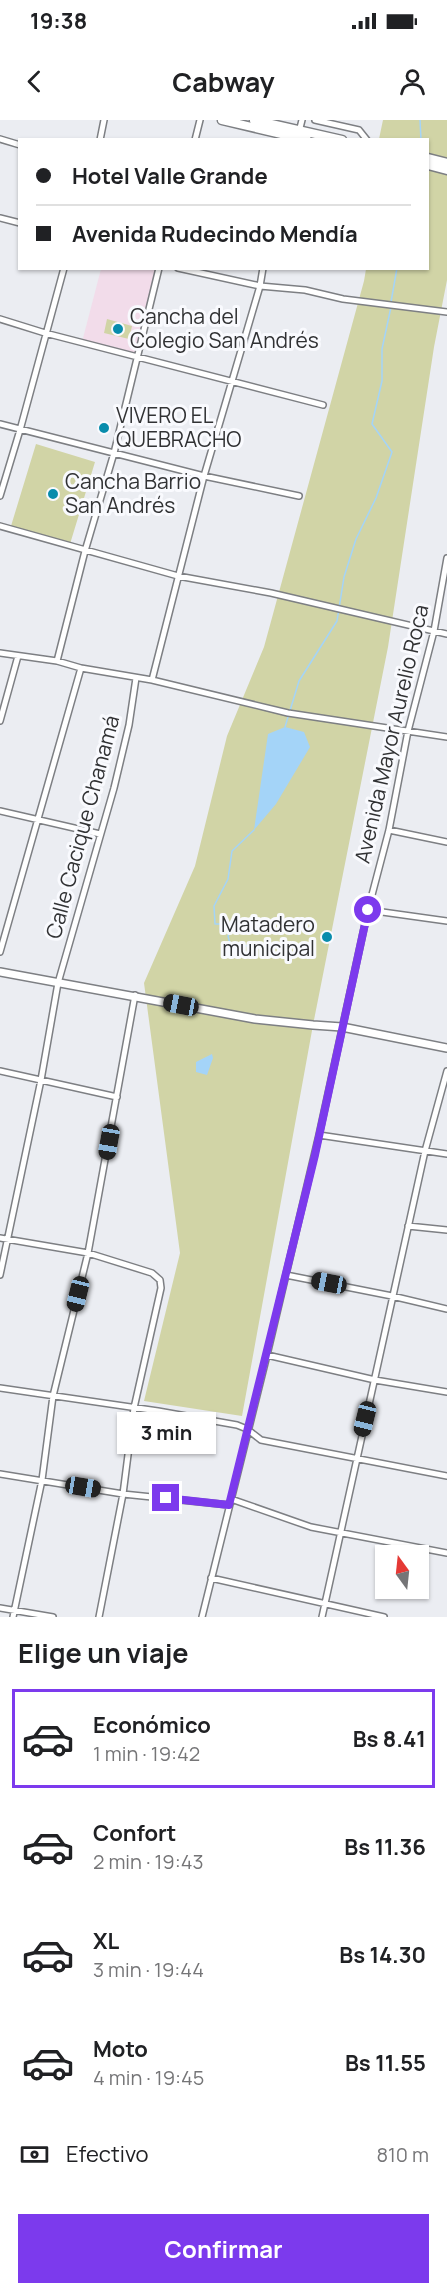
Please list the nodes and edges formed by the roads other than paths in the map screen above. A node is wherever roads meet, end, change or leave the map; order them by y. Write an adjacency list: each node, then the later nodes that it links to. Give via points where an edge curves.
1 (104, 120): 8 (street)
2 (200, 120): 9 (street)
3 (222, 120): 7 (main road)
4 (254, 120): 7 (main road)
5 (302, 120): 7 (street)
6 (315, 120): 11 (street, via 359,130)
7 (297, 136): 10 (main road)
8 (100, 138)
9 (196, 138)
10 (320, 138)
11 (365, 138)
12 (0, 139): 13 (street)
13 (18, 144)
14 (429, 158): 15 (main road)
15 (447, 163)
16 (429, 165): 17 (main road)
17 (447, 170)
18 (0, 218): 19 (street)
19 (18, 222)
20 (63, 270): 27 (street)
21 (159, 270): 28 (street)
22 (186, 270): 24 (street)
23 (264, 270): 24 (street)
24 (260, 286): 25 (street); 29 (street)
25 (447, 312)
26 (0, 319): 27 (street)
27 (45, 333): 28 (street); 32 (street)
28 (138, 356): 29 (street); 33 (street)
29 (232, 382): 30 (street); 34 (street)
30 (323, 405)
31 (0, 424): 32 (street)
32 (21, 430): 33 (street); 35 (street)
33 (114, 453): 34 (street); 38 (street)
34 (204, 476): 36 (street); 40 (street)
35 (0, 496)
36 (299, 496)
37 (0, 526): 38 (street)
38 (85, 551): 40 (street); 45 (street)
39 (447, 558): 41 (street, Avenida Mayor Aurelio Roca)
40 (178, 576): 41 (street, via 271,592); 48 (street)
41 (434, 631): 42 (street); 50 (street, Avenida Mayor Aurelio Roca)
42 (447, 634)
43 (0, 653): 44 (street)
44 (18, 656): 45 (street); 49 (street)
45 (57, 661): 46 (street)
46 (81, 668): 47 (street); 53 (street)
47 (136, 678): 48 (street); 55 (street, Calle Cacique Chanamá, via 129,725)
48 (152, 681): 50 (street, via 288,713)
49 (0, 721)
50 (408, 731): 51 (street); 54 (street, Avenida Mayor Aurelio Roca)
51 (447, 737)
52 (0, 811): 53 (street)
53 (38, 820): 55 (street); 59 (street)
54 (389, 830): 56 (street); 57 (street, Avenida Mayor Aurelio Roca)
55 (100, 834): 61 (street, Calle Cacique Chanamá)
56 (447, 842)
57 (368, 910): 58 (street); 63 (street, Avenida Mayor Aurelio Roca)
58 (447, 921)
59 (0, 952)
60 (0, 972): 61 (street)
61 (58, 984): 62 (street); 67 (street, Calle Cacique Chanamá)
62 (135, 995): 63 (street, via 255,1018); 68 (street)
63 (342, 1026): 64 (street); 69 (street, Avenida Mayor Aurelio Roca)
64 (447, 1048)
65 (0, 1071): 67 (street)
66 (447, 1071): 70 (street)
67 (41, 1080): 68 (street); 75 (street, Calle Cacique Chanamá)
68 (117, 1097): 76 (street)
69 (319, 1135): 70 (street); 78 (street, Avenida Mayor Aurelio Roca)
70 (425, 1151): 71 (street); 72 (street)
71 (447, 1154)
72 (408, 1226): 73 (street); 79 (street)
73 (447, 1230)
74 (0, 1238): 75 (street)
75 (7, 1239): 76 (street); 77 (street, Calle Cacique Chanamá)
76 (88, 1253): 85 (street); 86 (street, via 152,1273 160,1280)
77 (0, 1275)
78 (286, 1275): 79 (street); 81 (street, Avenida Mayor Aurelio Roca)
79 (392, 1296): 80 (street); 82 (street)
80 (447, 1309)
81 (267, 1355): 82 (street); 87 (street, Avenida Mayor Aurelio Roca)
82 (375, 1380): 84 (street); 88 (street)
83 (0, 1388): 85 (street)
84 (447, 1392)
85 (53, 1396): 86 (street); 91 (street)
86 (134, 1408): 87 (street); 92 (street)
87 (247, 1429): 88 (street, via 261,1440); 93 (street, Avenida Mayor Aurelio Roca)
88 (356, 1458): 90 (street); 94 (street)
89 (0, 1474): 91 (street)
90 (447, 1476)
91 (42, 1480): 92 (street); 99 (street)
92 (123, 1494): 93 (street); 101 (street)
93 (230, 1502): 94 (street, via 311,1527); 96 (street, Avenida Mayor Aurelio Roca)
94 (342, 1531): 95 (street); 97 (street)
95 (447, 1553)
96 (212, 1578): 97 (street); 102 (street, Avenida Mayor Aurelio Roca)
97 (323, 1604): 103 (street); 104 (street)
98 (0, 1608): 99 (street)
99 (13, 1614): 100 (street)
100 (53, 1617)
101 (99, 1617)
102 (202, 1617)
103 (322, 1617)
104 (384, 1617)

